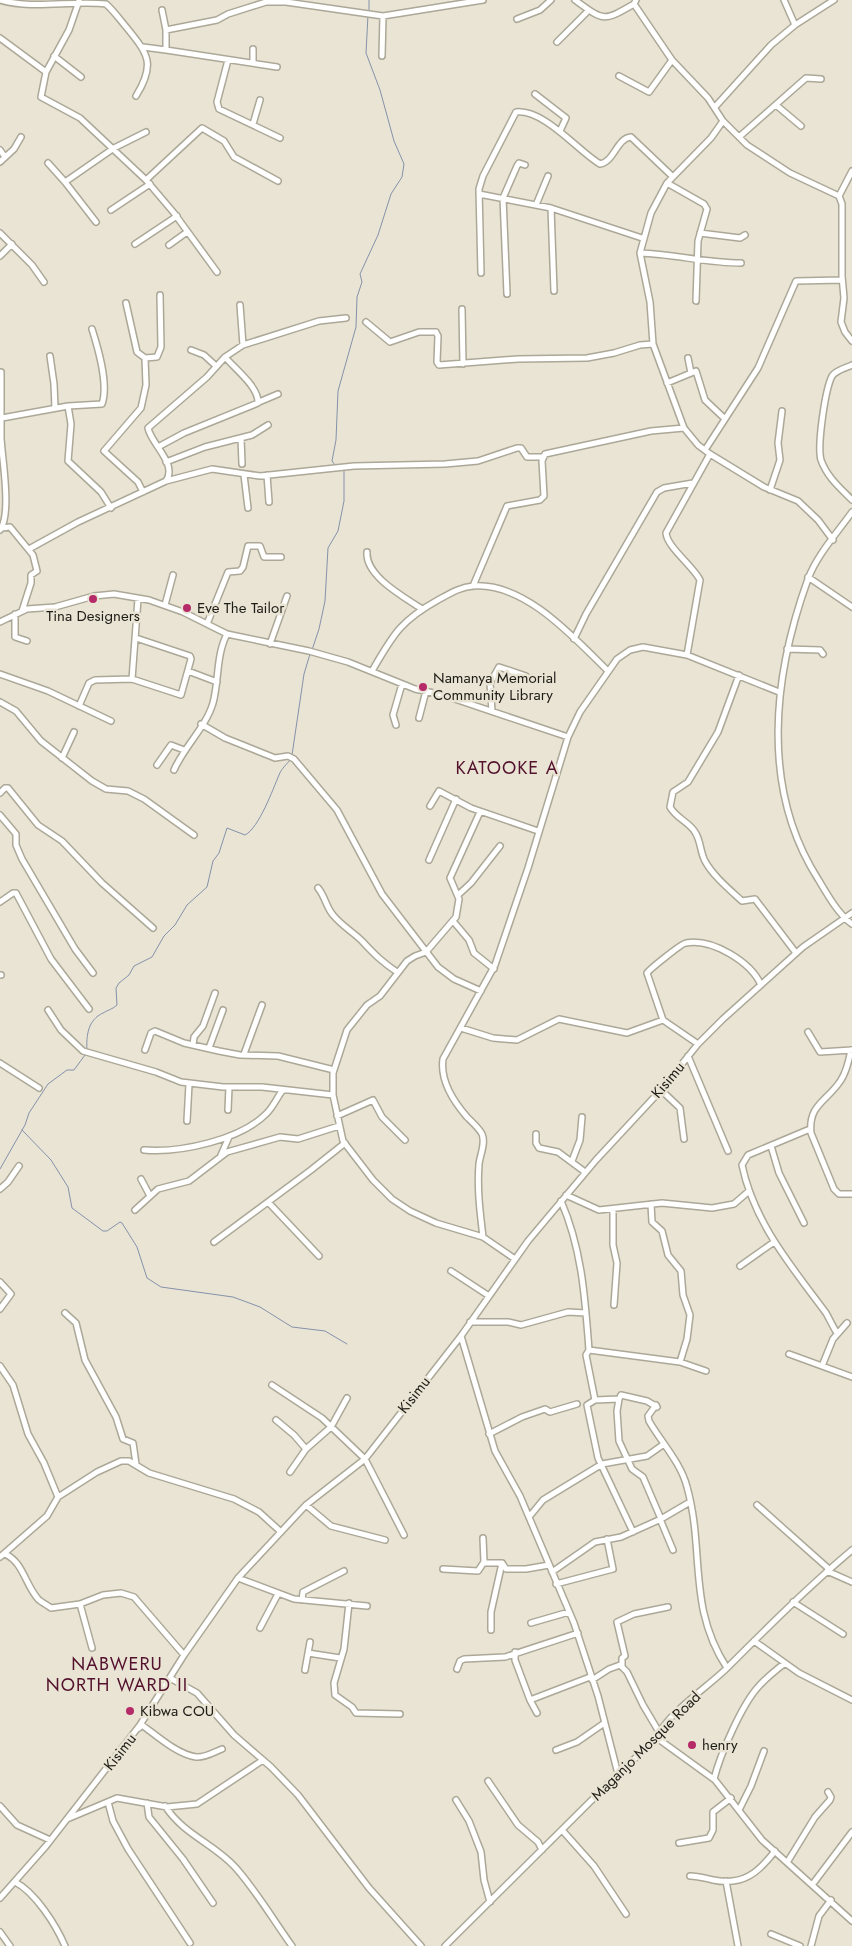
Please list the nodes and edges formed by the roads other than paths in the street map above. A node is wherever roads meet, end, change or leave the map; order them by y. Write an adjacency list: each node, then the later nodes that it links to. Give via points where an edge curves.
1 (0, 0): 8 (street, via 16,4)
2 (64, 0): 8 (street); 9 (street)
3 (483, 0): 14 (street)
4 (551, 0): 15 (street, via 540,10)
5 (575, 0): 13 (street)
6 (784, 0): 16 (street)
7 (834, 0): 16 (street)
8 (34, 1)
9 (80, 1): 10 (street); 23 (street)
10 (105, 2): 20 (street)
11 (635, 2): 13 (street, via 609,18); 26 (street)
12 (162, 10): 17 (street)
13 (589, 10): 19 (street)
14 (383, 16): 17 (street, via 266,2 217,20); 24 (street)
15 (517, 19)
16 (795, 25): 37 (street, via 771,46)
17 (166, 30): 22 (street)
18 (0, 38): 29 (street)
19 (557, 42)
20 (143, 47): 22 (street); 34 (street, via 147,72)
21 (253, 49): 27 (street)
22 (166, 50): 25 (street)
23 (54, 56): 29 (street); 31 (street)
24 (382, 56)
25 (228, 60): 27 (street); 39 (street, via 218,106 222,111)
26 (672, 60): 30 (street, via 649,92); 37 (street)
27 (253, 62): 28 (street)
28 (277, 68)
29 (46, 72): 46 (street, via 41,97 80,118)
30 (620, 76)
31 (80, 77)
32 (821, 79): 36 (street, via 806,78)
33 (535, 94): 41 (street, via 566,118)
34 (136, 96)
35 (260, 100): 39 (street)
36 (776, 105): 40 (street); 44 (street)
37 (715, 107): 38 (street)
38 (724, 120): 44 (street); 54 (street, via 711,138)
39 (253, 124): 45 (street)
40 (801, 126)
41 (560, 131): 54 (street, via 602,164 625,138 630,137); 60 (street, via 536,117 516,112 480,181)
42 (146, 132): 46 (street)
43 (21, 137): 48 (street)
44 (740, 137): 61 (street, via 755,152 790,173)
45 (280, 138)
46 (114, 148): 57 (street); 58 (street)
47 (0, 150): 48 (street)
48 (5, 157): 49 (street)
49 (0, 162)
50 (48, 163): 57 (street)
51 (525, 165): 62 (street, via 519,163 516,166)
52 (852, 171): 55 (street)
53 (548, 176): 63 (street)
54 (672, 176): 59 (street)
55 (850, 178): 61 (street)
56 (278, 181): 58 (street, via 234,157 224,140 204,128)
57 (65, 182): 67 (street)
58 (148, 182): 65 (street); 66 (street)
59 (667, 183): 70 (street, via 706,206); 72 (street)
60 (479, 194): 62 (street); 81 (street)
61 (839, 196): 82 (street, via 842,204)
62 (503, 198): 63 (street); 85 (street)
63 (536, 205): 64 (street)
64 (551, 208): 72 (street); 84 (street)
65 (110, 210)
66 (177, 216): 68 (street); 74 (street)
67 (96, 222)
68 (187, 232): 75 (street); 80 (street)
69 (0, 233): 73 (street)
70 (700, 233): 71 (street, via 740,238); 78 (street)
71 (745, 235)
72 (642, 238): 76 (street)
73 (12, 244): 77 (street); 83 (street)
74 (135, 244)
75 (169, 245)
76 (640, 253): 78 (street, via 669,254); 95 (street, via 650,302)
77 (0, 256)
78 (696, 261): 79 (street); 87 (street)
79 (741, 263)
80 (217, 272)
81 (481, 274)
82 (842, 280): 94 (street, via 841,322); 114 (street, via 796,281 758,368)
83 (44, 282)
84 (554, 291)
85 (507, 294)
86 (160, 295): 100 (street, via 160,354)
87 (696, 301)
88 (126, 303): 100 (street, via 136,352)
89 (240, 305): 96 (street)
90 (462, 309): 102 (street)
91 (346, 318): 96 (street, via 318,321)
92 (366, 322): 102 (street, via 390,342 420,332 436,332 438,364)
93 (92, 329): 110 (street, via 100,356 103,403)
94 (852, 342)
95 (653, 344): 102 (street, via 634,346 604,356); 107 (street)
96 (243, 345): 99 (street)
97 (191, 350): 104 (street, via 204,355)
98 (50, 356): 111 (street)
99 (225, 357): 104 (street); 109 (street, via 242,373)
100 (145, 358): 130 (street, via 146,385 142,408 104,452 138,482)
101 (688, 358): 106 (street)
102 (463, 364)
103 (852, 365): 131 (street, via 832,376 819,452 828,473)
104 (216, 366): 119 (street, via 148,428)
105 (1, 372): 113 (street)
106 (691, 373): 107 (street); 114 (street, via 697,372 702,395 708,405)
107 (667, 383): 116 (street)
108 (278, 394): 109 (street)
109 (259, 402): 119 (street, via 184,432)
110 (68, 406): 111 (street); 133 (street, via 71,424 68,461 101,492)
111 (55, 408): 113 (street)
112 (782, 411): 129 (street, via 778,443 780,460)
113 (2, 418): 117 (street)
114 (724, 418): 120 (street)
115 (268, 425): 118 (street)
116 (684, 428): 120 (street); 121 (street, via 651,431 552,451)
117 (1, 436): 124 (street)
118 (241, 438): 122 (street); 123 (street)
119 (158, 448): 122 (street)
120 (707, 452): 128 (street); 129 (street)
121 (542, 457): 126 (street, via 527,457 521,448 517,448 470,462 343,468); 143 (street, via 544,496 540,500 507,506)
122 (166, 462): 127 (street, via 170,472)
123 (242, 464)
124 (2, 469): 136 (street, via 6,493)
125 (244, 475): 126 (street); 127 (street, via 212,469); 134 (street)
126 (267, 476): 132 (street)
127 (166, 481): 130 (street)
128 (693, 483): 155 (street, via 657,492); 160 (street, via 666,533 669,542 700,580)
129 (770, 490): 137 (street, via 798,501)
130 (143, 492): 133 (street)
131 (852, 500)
132 (269, 502)
133 (111, 508): 138 (street)
134 (248, 508)
135 (852, 512): 137 (street)
136 (1, 529): 138 (street, via 10,527)
137 (833, 540): 142 (street)
138 (29, 549): 149 (street, via 37,571 31,575)
139 (367, 552): 148 (street, via 366,558 385,585)
140 (281, 557): 152 (street, via 264,557 260,546 248,546 240,571 228,572)
141 (173, 575): 146 (street)
142 (808, 578): 147 (street); 158 (street)
143 (473, 586): 148 (street, via 454,591); 155 (street, via 493,588 523,600)
144 (286, 596): 157 (street)
145 (138, 598): 146 (street); 149 (street, via 114,594 94,596 55,607); 154 (street)
146 (165, 605): 152 (street)
147 (852, 607)
148 (422, 609): 162 (street, via 398,628)
149 (22, 611): 150 (street)
150 (15, 614): 151 (street); 156 (street, via 15,637)
151 (0, 622)
152 (207, 624): 153 (street)
153 (227, 634): 157 (street); 168 (street)
154 (136, 638): 161 (street, via 188,654 191,659); 167 (street)
155 (574, 638): 163 (street)
156 (27, 641)
157 (270, 644): 162 (street, via 312,652)
158 (787, 649): 159 (street, via 820,650); 171 (street)
159 (823, 654)
160 (687, 655): 163 (street, via 643,647 617,658); 165 (street)
161 (188, 671): 167 (street, via 181,695); 168 (street)
162 (372, 671): 169 (street)
163 (608, 671): 180 (street, via 580,712)
164 (0, 674): 173 (street)
165 (739, 675): 171 (street); 203 (street, via 718,732 688,782 673,792 670,807 694,830 710,867 742,901 755,899)
166 (526, 676): 174 (street, via 499,667 490,682)
167 (132, 679): 173 (street, via 92,681)
168 (217, 682): 177 (street, via 213,702)
169 (402, 684): 170 (street); 178 (street, via 393,715)
170 (426, 691): 174 (street); 175 (street)
171 (779, 692): 198 (street, via 778,746 793,832 814,874)
172 (0, 702): 182 (street, via 16,711)
173 (79, 706): 176 (street)
174 (492, 711): 180 (street)
175 (419, 718)
176 (111, 721)
177 (202, 724): 181 (street); 202 (street, via 225,738 275,758 288,756 294,759 337,810 382,894)
178 (396, 725)
179 (74, 732): 182 (street)
180 (568, 737): 190 (street)
181 (184, 750): 183 (street, via 171,745); 184 (street)
182 (62, 758): 191 (street, via 102,787 128,791 144,799)
183 (157, 765)
184 (174, 770)
185 (0, 793): 201 (street, via 8,788 38,825 62,841 102,883)
186 (456, 799): 187 (street, via 437,792); 188 (street); 193 (street)
187 (430, 806)
188 (480, 812): 190 (street); 195 (street, via 450,878)
189 (0, 815): 206 (street, via 16,834 16,845 22,859 75,949)
190 (538, 831): 204 (street)
191 (194, 835)
192 (500, 846): 195 (street, via 472,883)
193 (430, 860)
194 (318, 888): 205 (street, via 333,916 377,958)
195 (458, 895): 199 (street, via 459,906)
196 (0, 902): 211 (street, via 16,893 51,958)
197 (852, 913): 198 (street, Kisimu)
198 (844, 919): 200 (street); 203 (street, Kisimu)
199 (453, 921): 202 (street); 204 (street, via 469,940 474,953)
200 (852, 924)
201 (153, 928)
202 (426, 952): 205 (street, via 411,958); 208 (street, via 445,973)
203 (796, 953): 207 (street, Kisimu)
204 (494, 969): 208 (street)
205 (397, 972): 225 (street, via 347,1030)
206 (93, 973)
207 (761, 985): 214 (street, via 758,978 732,954 697,942 685,943 647,973); 217 (street, Kisimu)
208 (481, 991): 215 (street)
209 (215, 993): 218 (street)
210 (262, 1005): 222 (street)
211 (89, 1009)
212 (48, 1010): 226 (street, via 61,1030 85,1052)
213 (223, 1010): 219 (street)
214 (663, 1020): 215 (street, via 627,1033 559,1019 517,1040 493,1038); 217 (street)
215 (461, 1028): 262 (street, via 449,1046 442,1068 444,1080 457,1104 484,1140 477,1189)
216 (808, 1032): 221 (street, via 820,1052)
217 (698, 1044): 223 (street, Kisimu)
218 (193, 1045): 219 (street); 220 (street, via 153,1031)
219 (209, 1048): 222 (street)
220 (145, 1050)
221 (851, 1050): 237 (street, via 842,1079 814,1110)
222 (244, 1054): 225 (street, via 278,1056)
223 (688, 1056): 229 (street, Kisimu); 245 (street)
224 (0, 1063): 228 (street)
225 (334, 1070): 231 (street)
226 (190, 1084): 227 (street); 235 (street)
227 (229, 1087): 230 (street); 232 (street)
228 (39, 1088)
229 (661, 1090): 240 (street, via 680,1108); 249 (street, Kisimu)
230 (282, 1091): 231 (street); 239 (street, via 266,1114)
231 (333, 1095): 233 (street)
232 (228, 1110)
233 (337, 1116): 236 (street); 241 (street, via 373,1100 382,1117)
234 (582, 1118): 247 (street, via 580,1140)
235 (187, 1121)
236 (339, 1126): 242 (street); 246 (street, via 298,1139 280,1137 226,1152)
237 (810, 1129): 243 (street); 253 (street, via 834,1190 839,1194)
238 (536, 1134): 247 (street, via 539,1148 558,1152)
239 (229, 1137): 244 (street, via 178,1150); 246 (street)
240 (684, 1139)
241 (405, 1140)
242 (345, 1142): 257 (street); 262 (street, via 373,1180 392,1199 436,1223)
243 (771, 1146): 252 (street, via 743,1160); 261 (street, via 779,1173)
244 (144, 1150)
245 (728, 1151)
246 (219, 1158): 255 (street, via 196,1177 158,1189)
247 (572, 1161): 249 (street)
248 (19, 1166): 251 (street)
249 (585, 1172): 254 (street, Kisimu)
250 (141, 1179): 255 (street)
251 (0, 1189)
252 (749, 1191): 258 (street, via 734,1204 712,1208 676,1203); 264 (street)
253 (852, 1194)
254 (566, 1195): 256 (street, Kisimu); 260 (street, via 593,1210)
255 (150, 1196): 259 (street)
256 (561, 1201): 266 (street, Kisimu); 274 (street, via 577,1247)
257 (268, 1202): 263 (street); 265 (street)
258 (651, 1204): 260 (street); 281 (street, via 652,1222 662,1231 668,1255 681,1271 683,1295 690,1315)
259 (134, 1210)
260 (613, 1210): 271 (street, via 613,1246 618,1262)
261 (804, 1223)
262 (483, 1237): 266 (street)
263 (214, 1242)
264 (774, 1242): 267 (street); 277 (street)
265 (319, 1256)
266 (515, 1259): 270 (street, Kisimu)
267 (740, 1266)
268 (451, 1271): 270 (street)
269 (0, 1282): 272 (street, via 11,1296)
270 (489, 1296): 275 (street, Kisimu)
271 (614, 1306)
272 (0, 1308)
273 (65, 1313): 298 (street, via 76,1323 85,1360 116,1417 123,1439 133,1442)
274 (586, 1313): 275 (street, via 568,1312 521,1325); 279 (street)
275 (470, 1322): 278 (street, Kisimu)
276 (848, 1323): 277 (street)
277 (837, 1333): 283 (street)
278 (461, 1336): 293 (street); 296 (street, Kisimu)
279 (589, 1350): 281 (street); 288 (street, via 586,1355)
280 (789, 1354): 283 (street)
281 (680, 1362): 284 (street)
282 (0, 1366): 301 (street, via 13,1385 28,1434)
283 (822, 1366): 285 (street)
284 (706, 1371)
285 (852, 1377)
286 (272, 1385): 292 (street, via 309,1408)
287 (347, 1398): 292 (street)
288 (595, 1400): 289 (street); 299 (street, via 588,1402 587,1407)
289 (620, 1400): 294 (street, via 621,1395 632,1396 657,1406 648,1416); 297 (street, via 618,1435)
290 (577, 1404): 293 (street, via 550,1412 545,1409 533,1412)
291 (276, 1420): 295 (street)
292 (331, 1427): 295 (street); 296 (street)
293 (489, 1434): 305 (street)
294 (664, 1444): 297 (street, via 647,1456); 302 (street, via 684,1478)
295 (306, 1449): 300 (street)
296 (365, 1459): 304 (street, Kisimu); 309 (street)
297 (626, 1459): 299 (street); 306 (street, via 643,1477)
298 (136, 1464): 301 (street, via 121,1461); 307 (street, via 149,1473 234,1499 259,1512)
299 (602, 1464): 305 (street, via 543,1500); 308 (street)
300 (290, 1472)
301 (58, 1497): 315 (street, via 48,1516)
302 (690, 1502): 306 (street); 348 (street, via 701,1608 716,1652)
303 (757, 1504): 321 (street)
304 (306, 1505): 307 (street, Kisimu); 312 (street, via 332,1526)
305 (529, 1517): 318 (street)
306 (660, 1519): 308 (street); 313 (street)
307 (281, 1532): 323 (street, Kisimu)
308 (633, 1532): 311 (street)
309 (404, 1535)
310 (483, 1538): 316 (street)
311 (607, 1539): 322 (street, via 593,1543); 325 (street, via 613,1569)
312 (385, 1540)
313 (673, 1550)
314 (852, 1550): 321 (street, Maganjo Mosque Road)
315 (2, 1555): 330 (street, via 11,1556 22,1569 38,1600 51,1608)
316 (484, 1563): 317 (street); 320 (street, via 478,1571)
317 (502, 1563): 318 (street, via 506,1568 518,1569); 336 (street)
318 (549, 1566): 322 (street)
319 (344, 1570): 327 (street, via 303,1592)
320 (443, 1570)
321 (828, 1570): 324 (street); 328 (street, Maganjo Mosque Road)
322 (552, 1572): 325 (street)
323 (238, 1578): 326 (street); 344 (street, Kisimu)
324 (852, 1582)
325 (556, 1584): 333 (street)
326 (278, 1594): 327 (street); 335 (street)
327 (302, 1600): 329 (street)
328 (793, 1602): 338 (street); 339 (street, Maganjo Mosque Road)
329 (349, 1603): 331 (street); 345 (street, via 348,1628)
330 (80, 1604): 341 (street); 344 (street, via 104,1595 134,1597)
331 (367, 1606)
332 (668, 1607): 347 (street, via 634,1614 618,1622 625,1656)
333 (569, 1612): 334 (street); 337 (street)
334 (531, 1623)
335 (260, 1628)
336 (490, 1630)
337 (578, 1633): 342 (street); 352 (street)
338 (844, 1634)
339 (754, 1641): 346 (street); 348 (street, Maganjo Mosque Road)
340 (310, 1642): 343 (street)
341 (92, 1648)
342 (516, 1652): 349 (street, via 505,1657 464,1659); 353 (street, via 514,1660)
343 (308, 1654): 345 (street); 350 (street)
344 (184, 1655): 351 (street, Kisimu)
345 (340, 1658): 356 (street, via 334,1682 334,1692 339,1700 356,1713)
346 (785, 1663): 354 (street); 366 (street, via 746,1702 718,1761)
347 (622, 1667): 352 (street, via 614,1666); 359 (street)
348 (727, 1668): 359 (street, Maganjo Mosque Road)
349 (456, 1669)
350 (304, 1670)
351 (170, 1678): 358 (street, Kisimu); 364 (street, via 197,1693 234,1735)
352 (591, 1679): 353 (street); 357 (street)
353 (530, 1700): 355 (street)
354 (852, 1700)
355 (537, 1713)
356 (400, 1714)
357 (604, 1724): 362 (street, via 577,1742); 365 (street)
358 (137, 1730): 361 (street, via 142,1725 168,1744 195,1757); 376 (street, Kisimu)
359 (660, 1732): 360 (street, Maganjo Mosque Road)
360 (657, 1738): 365 (street, Maganjo Mosque Road); 366 (street)
361 (222, 1748)
362 (556, 1750)
363 (764, 1751): 375 (street)
364 (263, 1760): 374 (street, via 197,1804); 400 (street, via 298,1795 369,1888)
365 (618, 1774): 377 (street, Maganjo Mosque Road)
366 (714, 1779): 369 (street)
367 (488, 1781): 381 (street, via 518,1825 538,1842)
368 (828, 1792): 383 (street, via 830,1800 815,1817)
369 (731, 1798): 375 (street); 380 (street, via 714,1810 709,1838)
370 (456, 1800): 390 (street, via 469,1820 481,1852)
371 (108, 1802): 372 (street, via 118,1798); 376 (street); 396 (street, via 112,1821 128,1849)
372 (147, 1803): 374 (street); 391 (street, via 149,1818)
373 (0, 1806): 379 (street, via 17,1825)
374 (165, 1806): 399 (street, via 173,1819 190,1834 235,1867)
375 (739, 1810): 382 (street, via 762,1840)
376 (65, 1821): 379 (street, Kisimu)
377 (562, 1830): 381 (street, Maganjo Mosque Road); 392 (street, via 594,1866)
378 (852, 1832): 387 (street)
379 (50, 1840): 386 (street, Kisimu)
380 (679, 1843)
381 (542, 1850): 390 (street, Maganjo Mosque Road)
382 (775, 1851): 383 (street); 385 (street, via 754,1875)
383 (788, 1861): 387 (street)
384 (690, 1876): 385 (street)
385 (726, 1881): 402 (street)
386 (15, 1882): 388 (street, Kisimu); 398 (street, via 37,1901 58,1930)
387 (812, 1885): 389 (street)
388 (0, 1898)
389 (831, 1900): 393 (street); 404 (street, via 819,1916)
390 (490, 1902): 401 (street, Maganjo Mosque Road)
391 (213, 1903)
392 (626, 1914)
393 (852, 1921)
394 (0, 1932): 397 (street)
395 (771, 1934): 403 (street)
396 (190, 1943)
397 (10, 1946)
398 (65, 1946)
399 (292, 1946)
400 (421, 1946)
401 (445, 1946)
402 (738, 1946)
403 (800, 1946)
404 (812, 1946)

